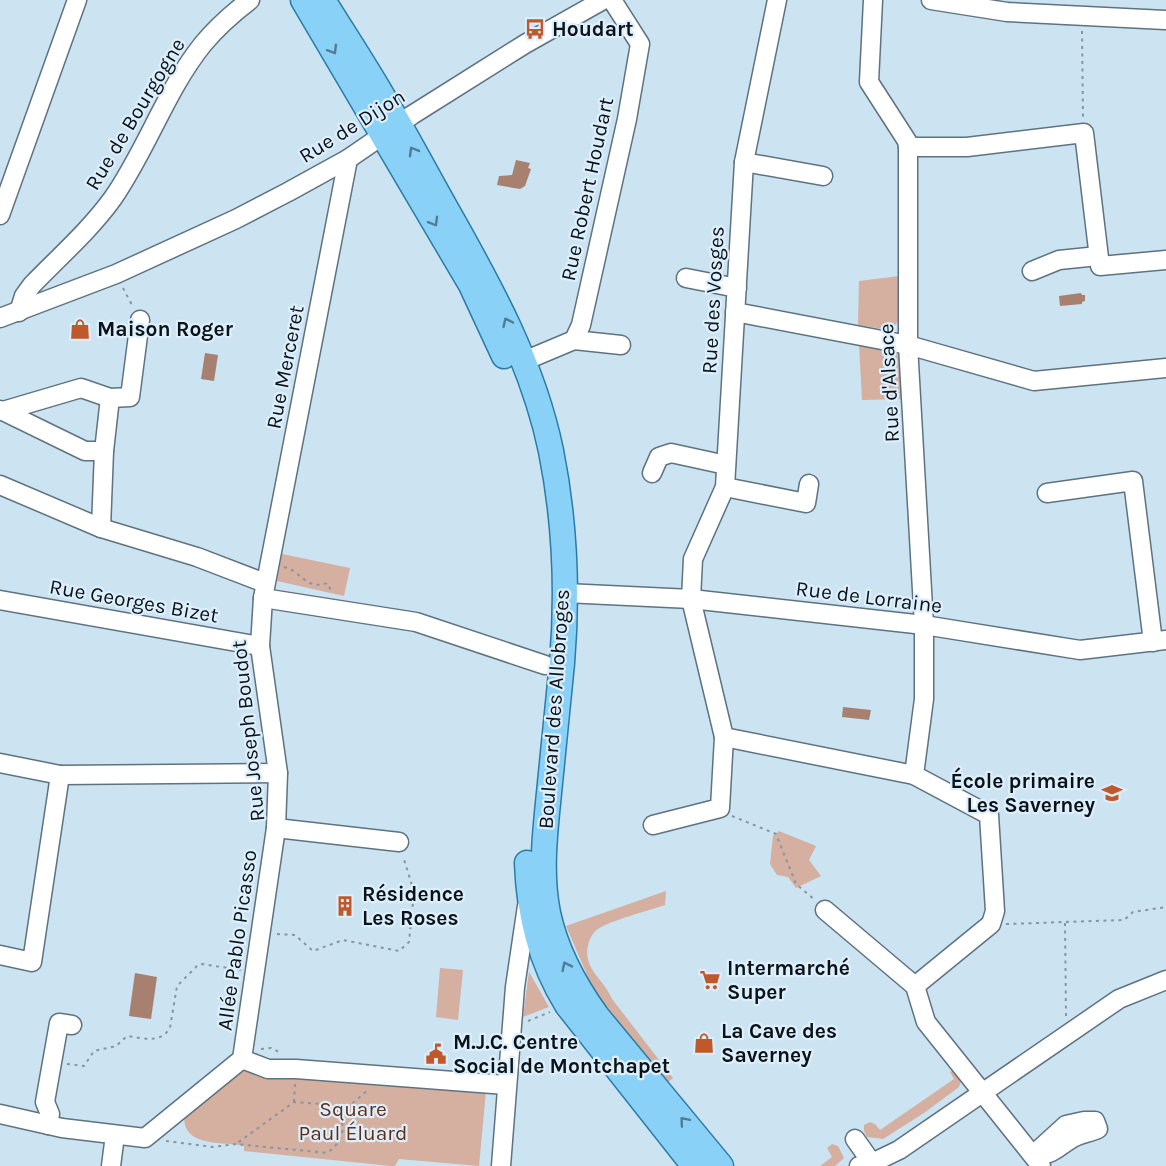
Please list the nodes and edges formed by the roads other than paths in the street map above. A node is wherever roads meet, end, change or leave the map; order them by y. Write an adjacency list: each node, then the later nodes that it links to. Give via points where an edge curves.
1 (77, 0): 18 (street)
2 (250, 0): 24 (street, Rue de Bourgogne, via 203,44 112,198 32,285)
3 (303, 0): 13 (main road, one-way to 13)
4 (323, 0): 13 (main road)
5 (603, 0): 13 (street, Rue de Dijon)
6 (612, 0): 28 (street, Rue Robert Houdart, via 640,44 627,119 581,325)
7 (777, 0): 16 (street, Rue des Vosges)
8 (873, 0): 14 (street, Rue d'Alsace, via 869,82)
9 (931, 0): 10 (street)
10 (960, 2): 11 (street, via 1007,12)
11 (1090, 11): 12 (street)
12 (1166, 18)
13 (391, 129): 15 (street, Rue de Dijon); 31 (main road, Boulevard des Allobroges, one-way to 13, via 485,278); 50 (main road, Boulevard des Allobroges, one-way to 50, via 471,285 511,372 524,413 543,495 547,538 550,585)
14 (908, 147): 19 (street, via 968,147 1084,133); 30 (street, Rue d'Alsace)
15 (348, 159): 24 (street, Rue de Dijon, via 236,219 116,274); 43 (street, Rue Merceret)
16 (744, 162): 17 (street); 23 (street, Rue des Vosges)
17 (824, 176)
18 (0, 215)
19 (1098, 256): 20 (street, via 1100,266); 21 (street, via 1059,260)
20 (1166, 260)
21 (1032, 271)
22 (686, 278): 23 (street)
23 (736, 288): 25 (street, Rue des Vosges)
24 (19, 312): 26 (street, Rue de Dijon)
25 (735, 312): 30 (street); 36 (street, Rue des Vosges)
26 (0, 318)
27 (140, 320): 33 (street, via 130,398)
28 (574, 340): 29 (street); 31 (street)
29 (621, 345)
30 (908, 345): 32 (street, via 1035,381); 47 (street, Rue d'Alsace)
31 (524, 361): 44 (main road, Boulevard des Allobroges, via 540,408 554,471)
32 (1166, 368)
33 (110, 398): 34 (street, via 81,388); 35 (street)
34 (1, 411): 35 (street, via 85,451)
35 (104, 451): 42 (street)
36 (726, 465): 37 (street, via 671,453 659,457); 40 (street, Rue des Vosges)
37 (652, 473)
38 (809, 484): 40 (street, via 806,503)
39 (0, 485): 42 (street)
40 (725, 487): 45 (street, Rue des Vosges, via 693,559)
41 (1047, 493): 48 (street, via 1133,481)
42 (101, 528): 43 (street, via 197,557)
43 (264, 591): 49 (street, Rue Joseph Boudot); 50 (street, via 332,608 416,622)
44 (565, 593): 45 (street, Rue de Lorraine); 81 (main road, Boulevard des Allobroges, one-way to 44, via 581,994 553,933 545,895 543,853)
45 (691, 599): 47 (street, Rue de Lorraine); 51 (street, Rue des Vosges)
46 (0, 600): 49 (street, Rue Georges Bizet)
47 (924, 625): 48 (street, Rue de Lorraine, via 1080,650); 55 (street, Rue d'Alsace, via 924,699)
48 (1160, 641)
49 (260, 646): 53 (street, Rue Joseph Boudot)
50 (545, 665): 59 (main road, Boulevard des Allobroges, via 528,834)
51 (724, 737): 55 (street); 56 (street, Rue des Vosges, via 720,808)
52 (0, 763): 54 (street)
53 (278, 773): 54 (street); 57 (street, Rue Joseph Boudot)
54 (60, 775): 61 (street, via 32,962)
55 (914, 775): 64 (street, via 989,815 995,911 991,924)
56 (653, 825)
57 (276, 828): 58 (street, Rue Joseph Boudot); 67 (street, Allée Pablo Picasso)
58 (399, 842)
59 (529, 898): 62 (main road, Boulevard des Allobroges); 65 (street)
60 (825, 909): 64 (street)
61 (0, 955)
62 (542, 956): 65 (street, via 525,964); 80 (main road, Boulevard des Allobroges, via 567,1005)
63 (1166, 980): 69 (street, via 1119,999)
64 (915, 986): 69 (street, via 926,1022)
65 (515, 987): 68 (street)
66 (72, 1024): 70 (street, via 59,1023)
67 (242, 1059): 68 (street, via 268,1069); 74 (street, via 145,1138)
68 (506, 1085): 79 (street)
69 (983, 1091): 76 (street); 77 (street, via 899,1150)
70 (45, 1102): 72 (street, via 36,1102); 73 (street)
71 (0, 1114): 72 (street)
72 (19, 1119): 73 (street)
73 (55, 1127): 74 (street)
74 (115, 1135): 78 (street)
75 (855, 1139): 77 (street)
76 (1037, 1161)
77 (868, 1165)
78 (111, 1166)
79 (501, 1166)
80 (694, 1166)
81 (721, 1166)

